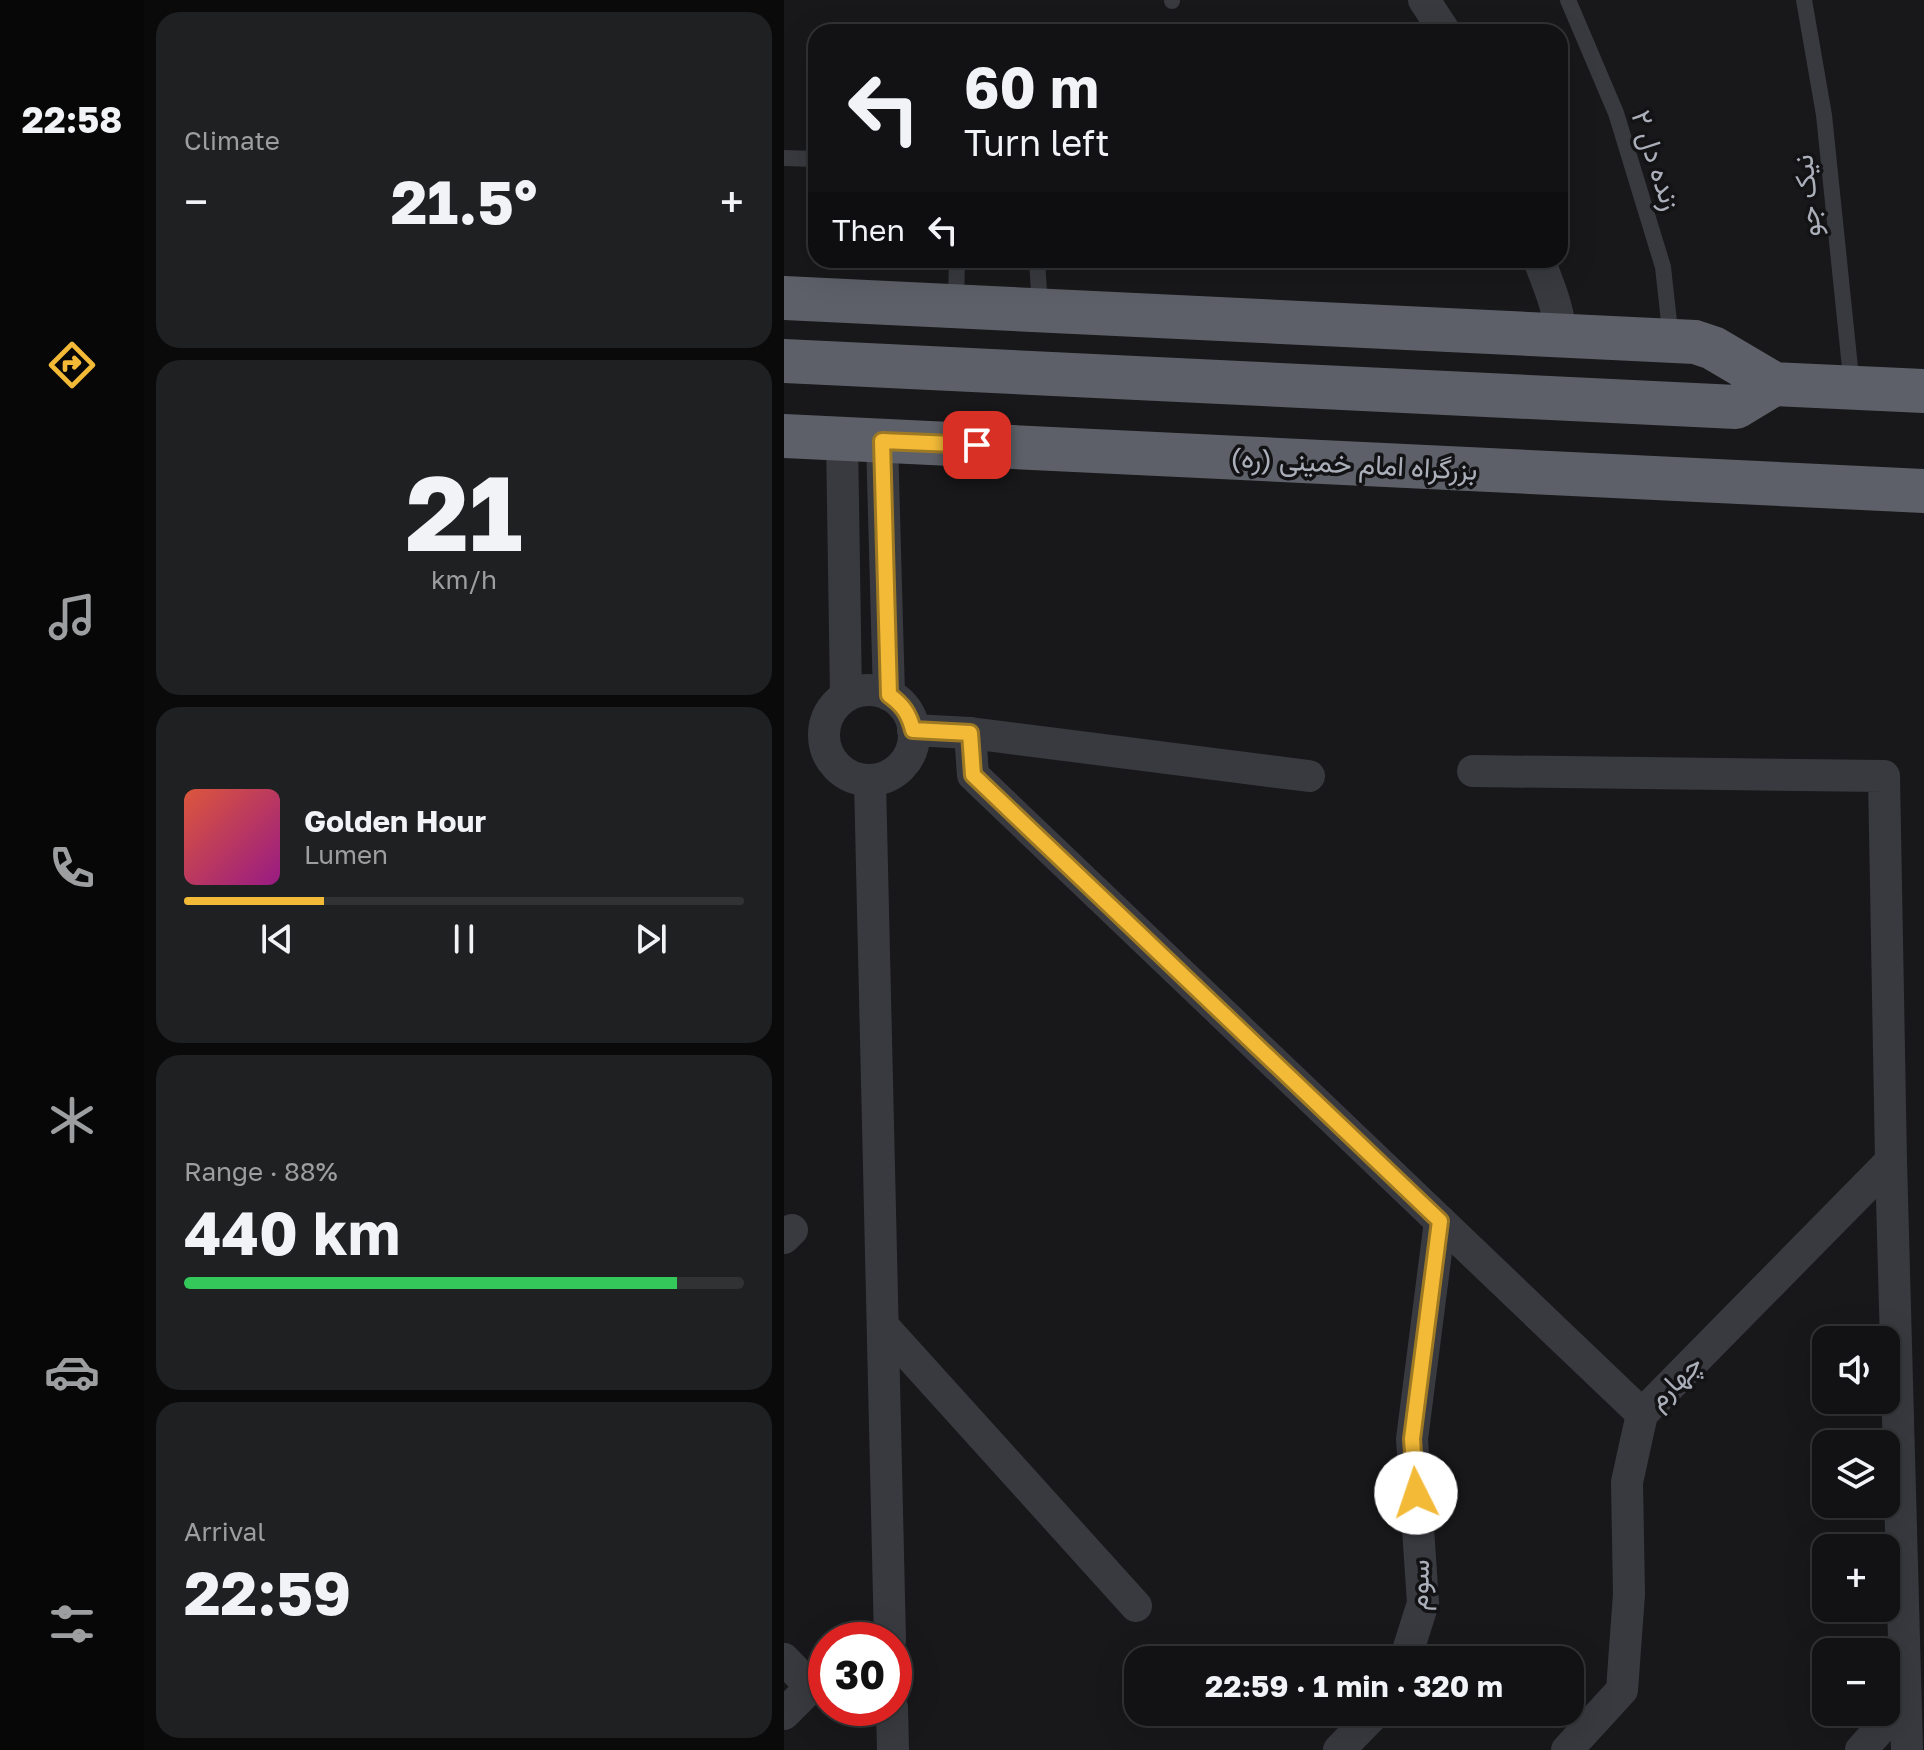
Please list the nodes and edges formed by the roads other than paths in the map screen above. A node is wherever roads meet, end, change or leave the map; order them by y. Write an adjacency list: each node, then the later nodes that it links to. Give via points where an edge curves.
1 (1424, 0): 4 (street)
2 (1568, 0): 14 (lane, زنده دل ۲, via 1616,113 1659,253)
3 (1804, 0): 17 (lane, نیک جو, via 1824,115)
4 (1440, 24)
5 (784, 158): 6 (lane)
6 (808, 159)
7 (957, 268): 11 (lane)
8 (1038, 268): 12 (lane)
9 (1542, 268): 13 (street)
10 (784, 298): 11 (highway)
11 (953, 306): 12 (highway)
12 (1041, 311): 13 (highway)
13 (1560, 336): 14 (highway)
14 (1671, 342): 16 (highway, via 1713,348)
15 (784, 361): 16 (highway, via 1699,406 1740,406)
16 (1774, 384): 17 (highway)
17 (1852, 388): 18 (highway)
18 (1924, 391)
19 (784, 436): 20 (highway, بزرگراه امام خمینی (ره))
20 (862, 440): 21 (highway, بزرگراه امام خمینی (ره)); 22 (street); 23 (street)
21 (1924, 491)
22 (889, 695): 23 (street, via 860,691); 24 (street, via 910,716)
23 (846, 696): 28 (street, via 827,718 825,748 841,772)
24 (913, 730): 25 (street); 28 (street, via 907,759 884,778)
25 (970, 733): 27 (street); 30 (street, via 973,775)
26 (1473, 771): 29 (street, via 1884,776)
27 (1309, 776)
28 (870, 781): 31 (street)
29 (1891, 1161): 32 (street, چهارم); 37 (street)
30 (1440, 1221): 32 (street); 35 (street, سوم, via 1412,1439 1423,1603)
31 (883, 1326): 33 (street); 34 (street)
32 (1642, 1414): 43 (street, چهارم, via 1627,1482 1629,1594 1622,1690)
33 (1136, 1606)
34 (890, 1622)
35 (1409, 1646)
36 (784, 1659): 38 (street, via 811,1687)
37 (1905, 1701): 44 (street); 45 (street)
38 (784, 1714)
39 (892, 1726): 41 (street)
40 (1362, 1726): 42 (street)
41 (893, 1750)
42 (1339, 1750)
43 (1567, 1750)
44 (1861, 1750)
45 (1907, 1750)

